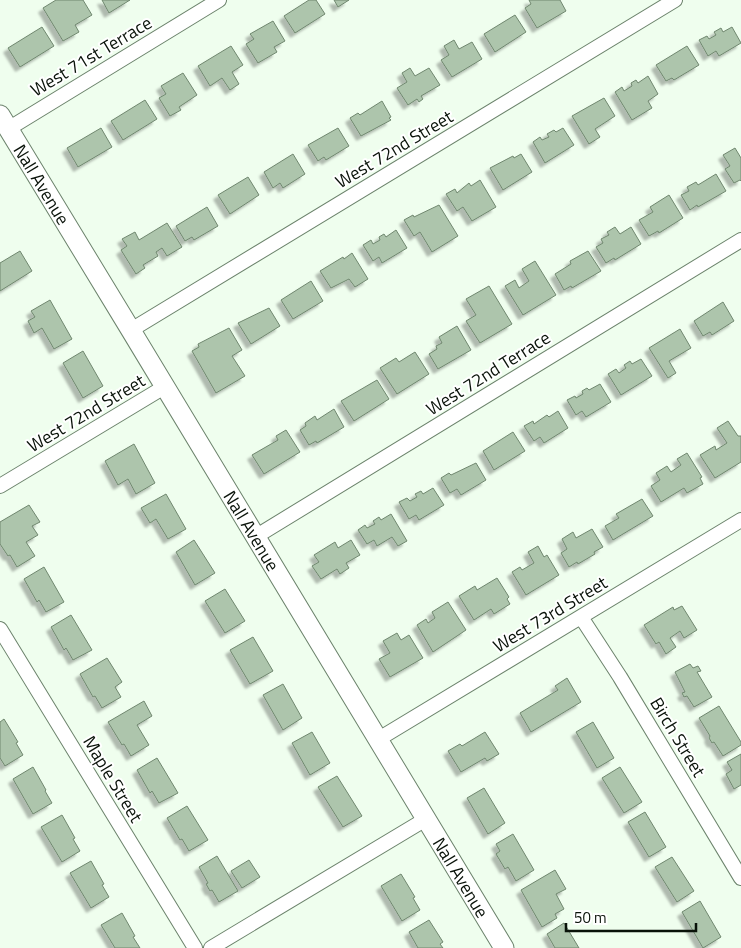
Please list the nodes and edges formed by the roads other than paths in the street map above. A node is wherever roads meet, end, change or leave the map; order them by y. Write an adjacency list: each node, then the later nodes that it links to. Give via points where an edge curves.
1 (219, 0): 3 (street, West 71st Terrace)
2 (676, 0): 5 (street, West 72nd Street)
3 (4, 122): 5 (main road, Nall Avenue)
4 (741, 240): 9 (street, West 72nd Terrace)
5 (131, 330): 6 (main road, Nall Avenue)
6 (166, 386): 7 (street, West 72nd Street); 9 (main road, Nall Avenue)
7 (0, 486)
8 (741, 520): 10 (street, West 73rd Street)
9 (255, 537): 12 (main road, Nall Avenue)
10 (581, 617): 12 (street, West 73rd Street); 14 (street, Birch Street)
11 (0, 629): 15 (street, Maple Street)
12 (377, 740): 13 (main road, Nall Avenue)
13 (426, 818): 16 (street); 17 (main road, Nall Avenue)
14 (741, 878)
15 (195, 948)
16 (211, 948)
17 (504, 948)

